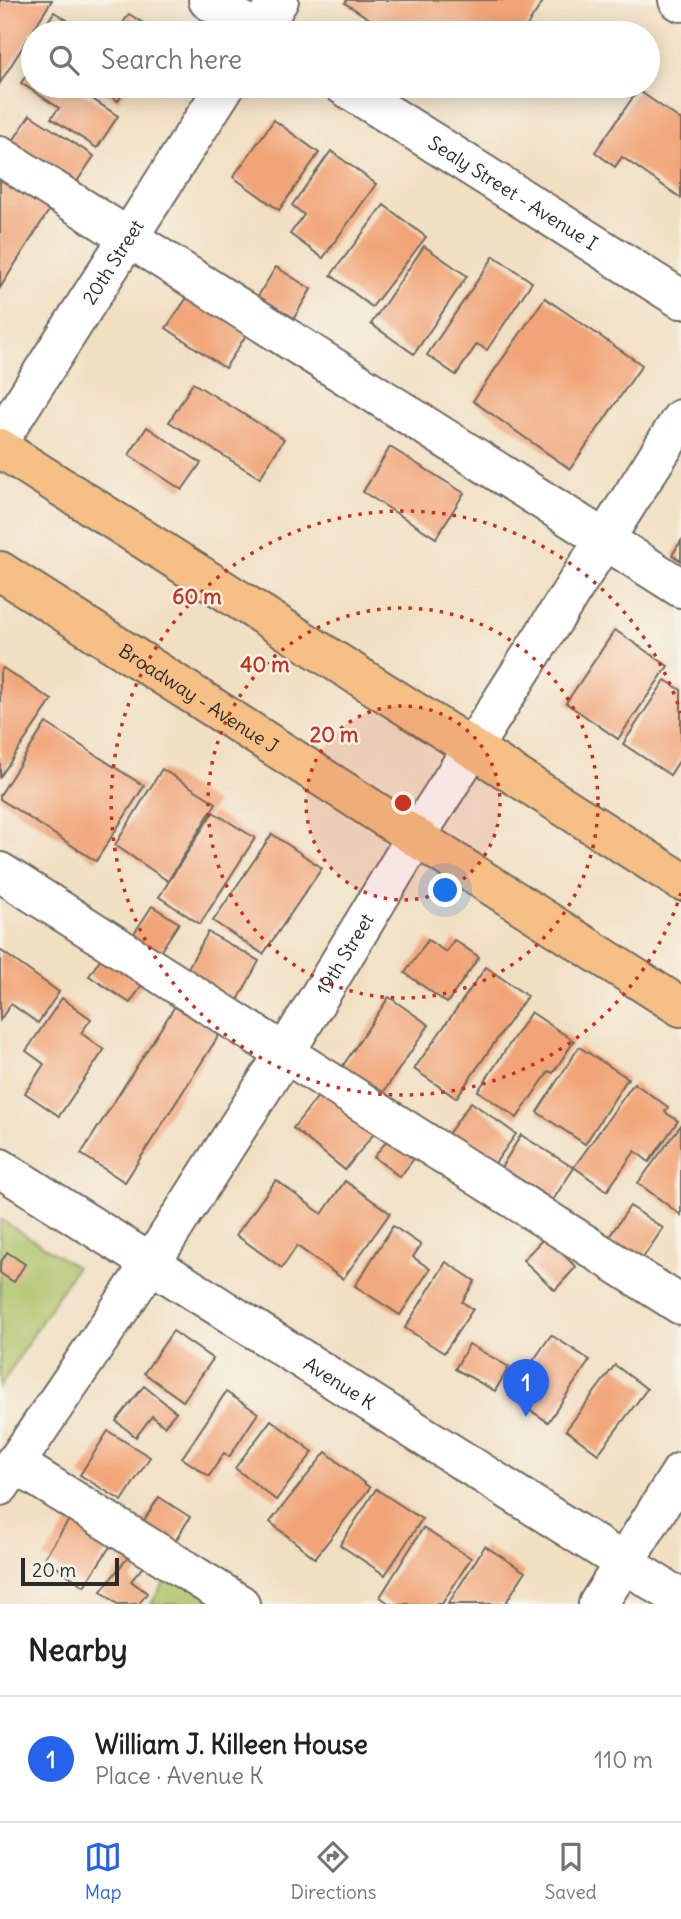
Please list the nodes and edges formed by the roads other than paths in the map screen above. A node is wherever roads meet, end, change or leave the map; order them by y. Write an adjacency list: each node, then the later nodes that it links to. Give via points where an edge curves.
1 (208, 0): 3 (street)
2 (279, 0): 4 (street)
3 (240, 21)
4 (266, 21)
5 (217, 98): 8 (street, 20th Street)
6 (363, 98): 9 (street, Sealy Street - Avenue I)
7 (0, 156): 8 (street)
8 (128, 238): 11 (street, 20th Street); 13 (street)
9 (681, 299)
10 (681, 419): 13 (street, 19th Street)
11 (0, 439)
12 (0, 449): 16 (main road)
13 (605, 539): 15 (street); 16 (street, 19th Street)
14 (0, 571): 17 (main road, Broadway - Avenue J)
15 (681, 588)
16 (473, 748): 17 (street, 19th Street); 19 (main road)
17 (415, 838): 20 (main road, Broadway - Avenue J); 21 (street, 19th Street)
18 (0, 872): 21 (street)
19 (681, 881)
20 (681, 1007)
21 (285, 1053): 23 (street, 19th Street); 24 (street)
22 (0, 1168): 23 (street, Avenue K)
23 (151, 1263): 26 (street, 19th Street); 27 (street, Avenue K)
24 (681, 1305)
25 (681, 1472): 27 (street)
26 (7, 1474): 29 (street)
27 (624, 1563): 28 (street, Avenue K); 30 (street)
28 (681, 1599)
29 (240, 1604)
30 (598, 1604)

